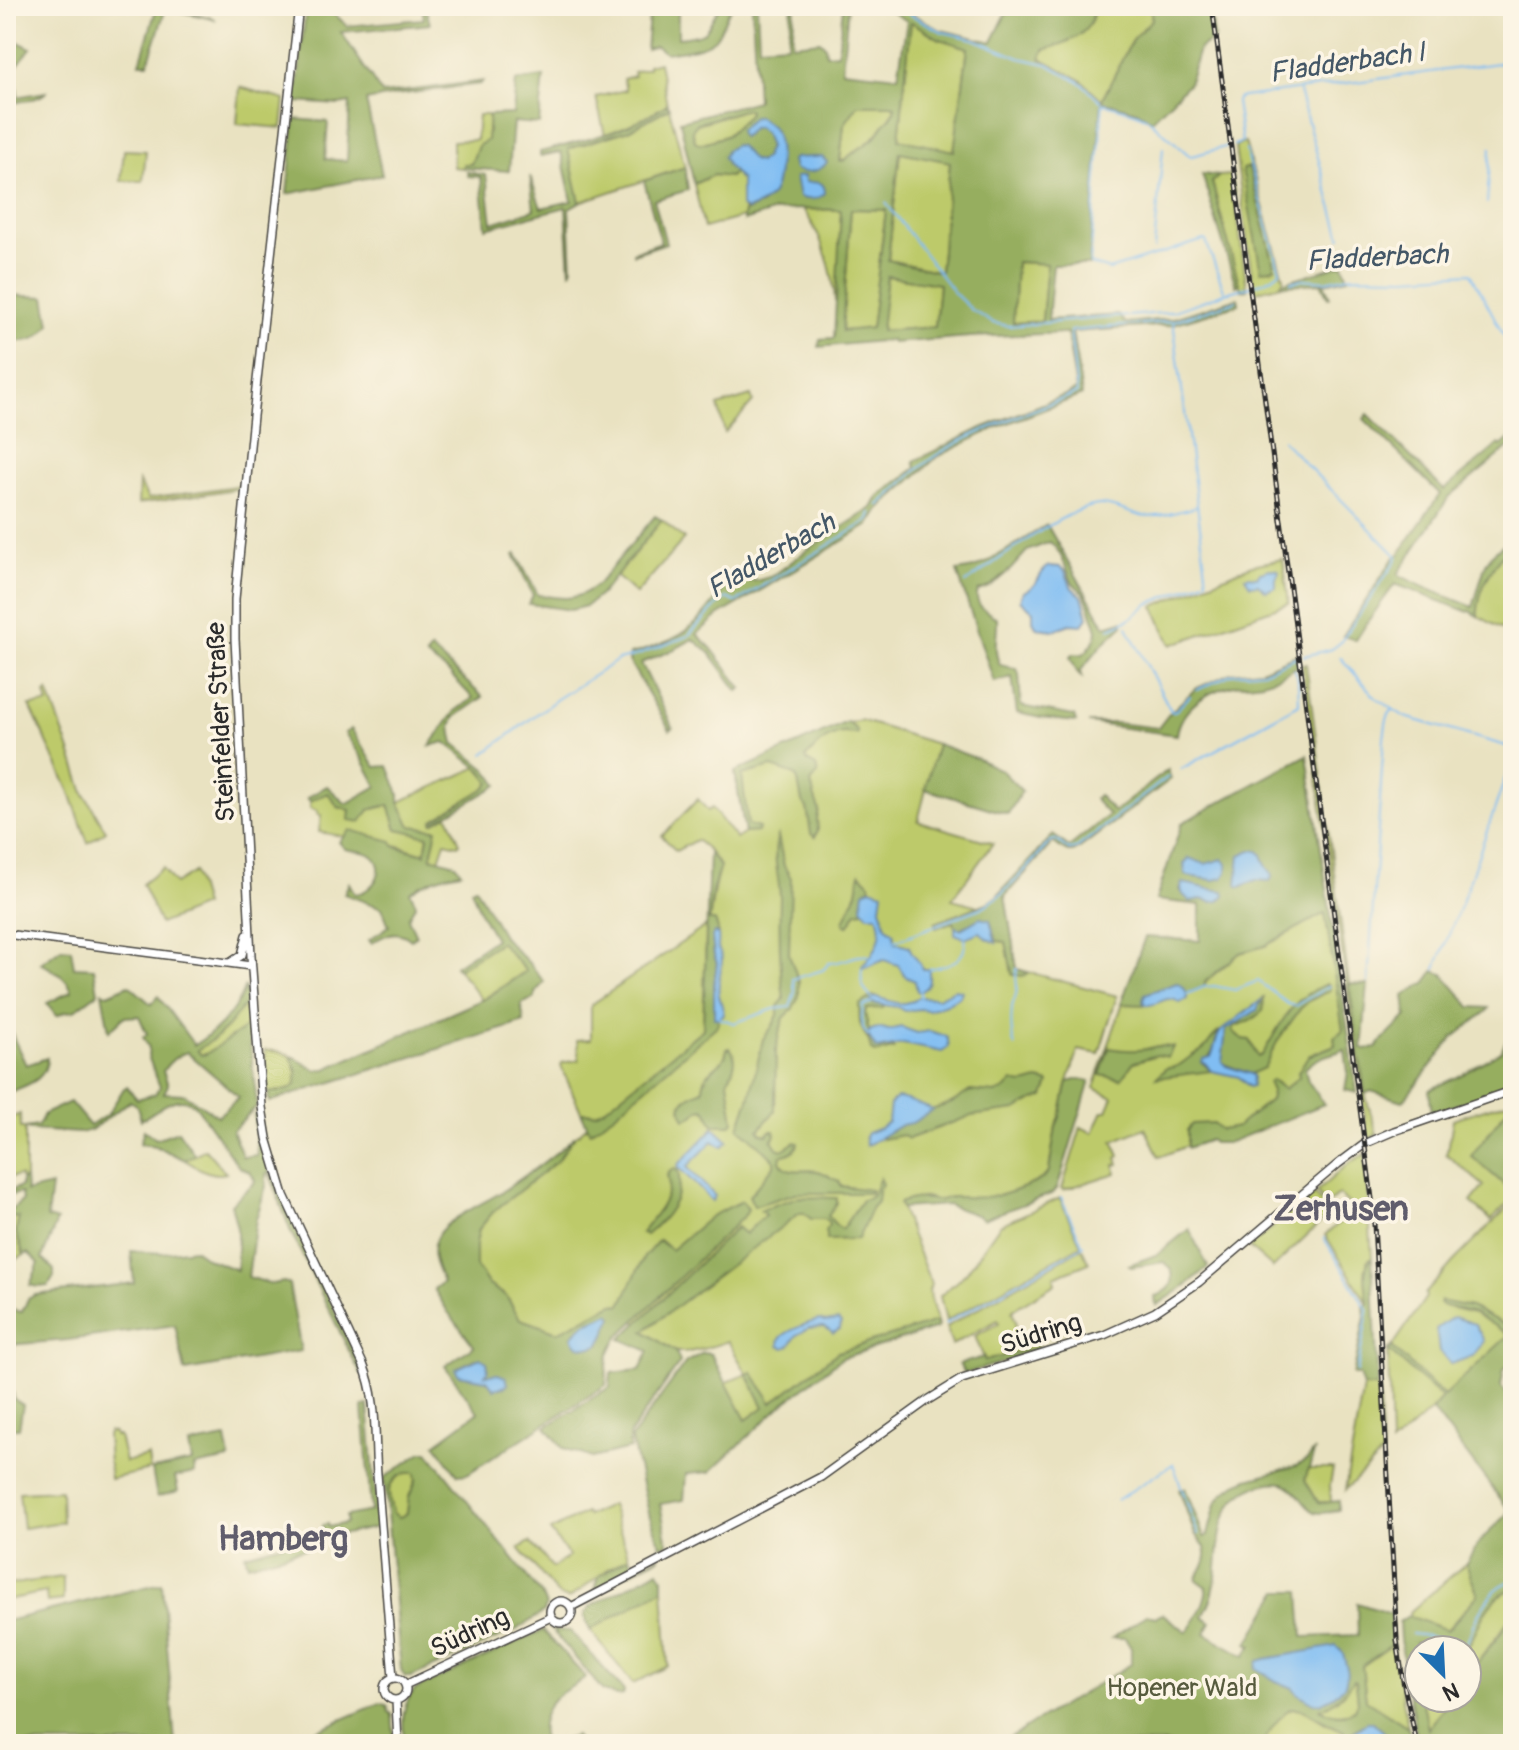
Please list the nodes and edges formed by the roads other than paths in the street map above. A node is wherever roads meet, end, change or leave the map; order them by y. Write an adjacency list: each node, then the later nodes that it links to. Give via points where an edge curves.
1 (299, 6): 2 (main road, Steinfelder Straße, via 235,599)
2 (249, 929): 4 (main road, via 242,955); 5 (main road, Steinfelder Straße)
3 (6, 934): 4 (main road)
4 (228, 964): 5 (main road)
5 (251, 966): 9 (main road, Steinfelder Straße, via 260,1098 274,1166 369,1378)
6 (1513, 1090): 7 (main road, Südring, via 1359,1147 1199,1282 1155,1312 1104,1335 962,1379 821,1477)
7 (571, 1607): 8 (main road, via 557,1602); 8 (main road, via 567,1622)
8 (551, 1617): 10 (main road, Südring)
9 (393, 1678): 10 (main road); 11 (main road, via 384,1690)
10 (405, 1685): 11 (main road)
11 (396, 1700): 12 (main road)
12 (398, 1744)

